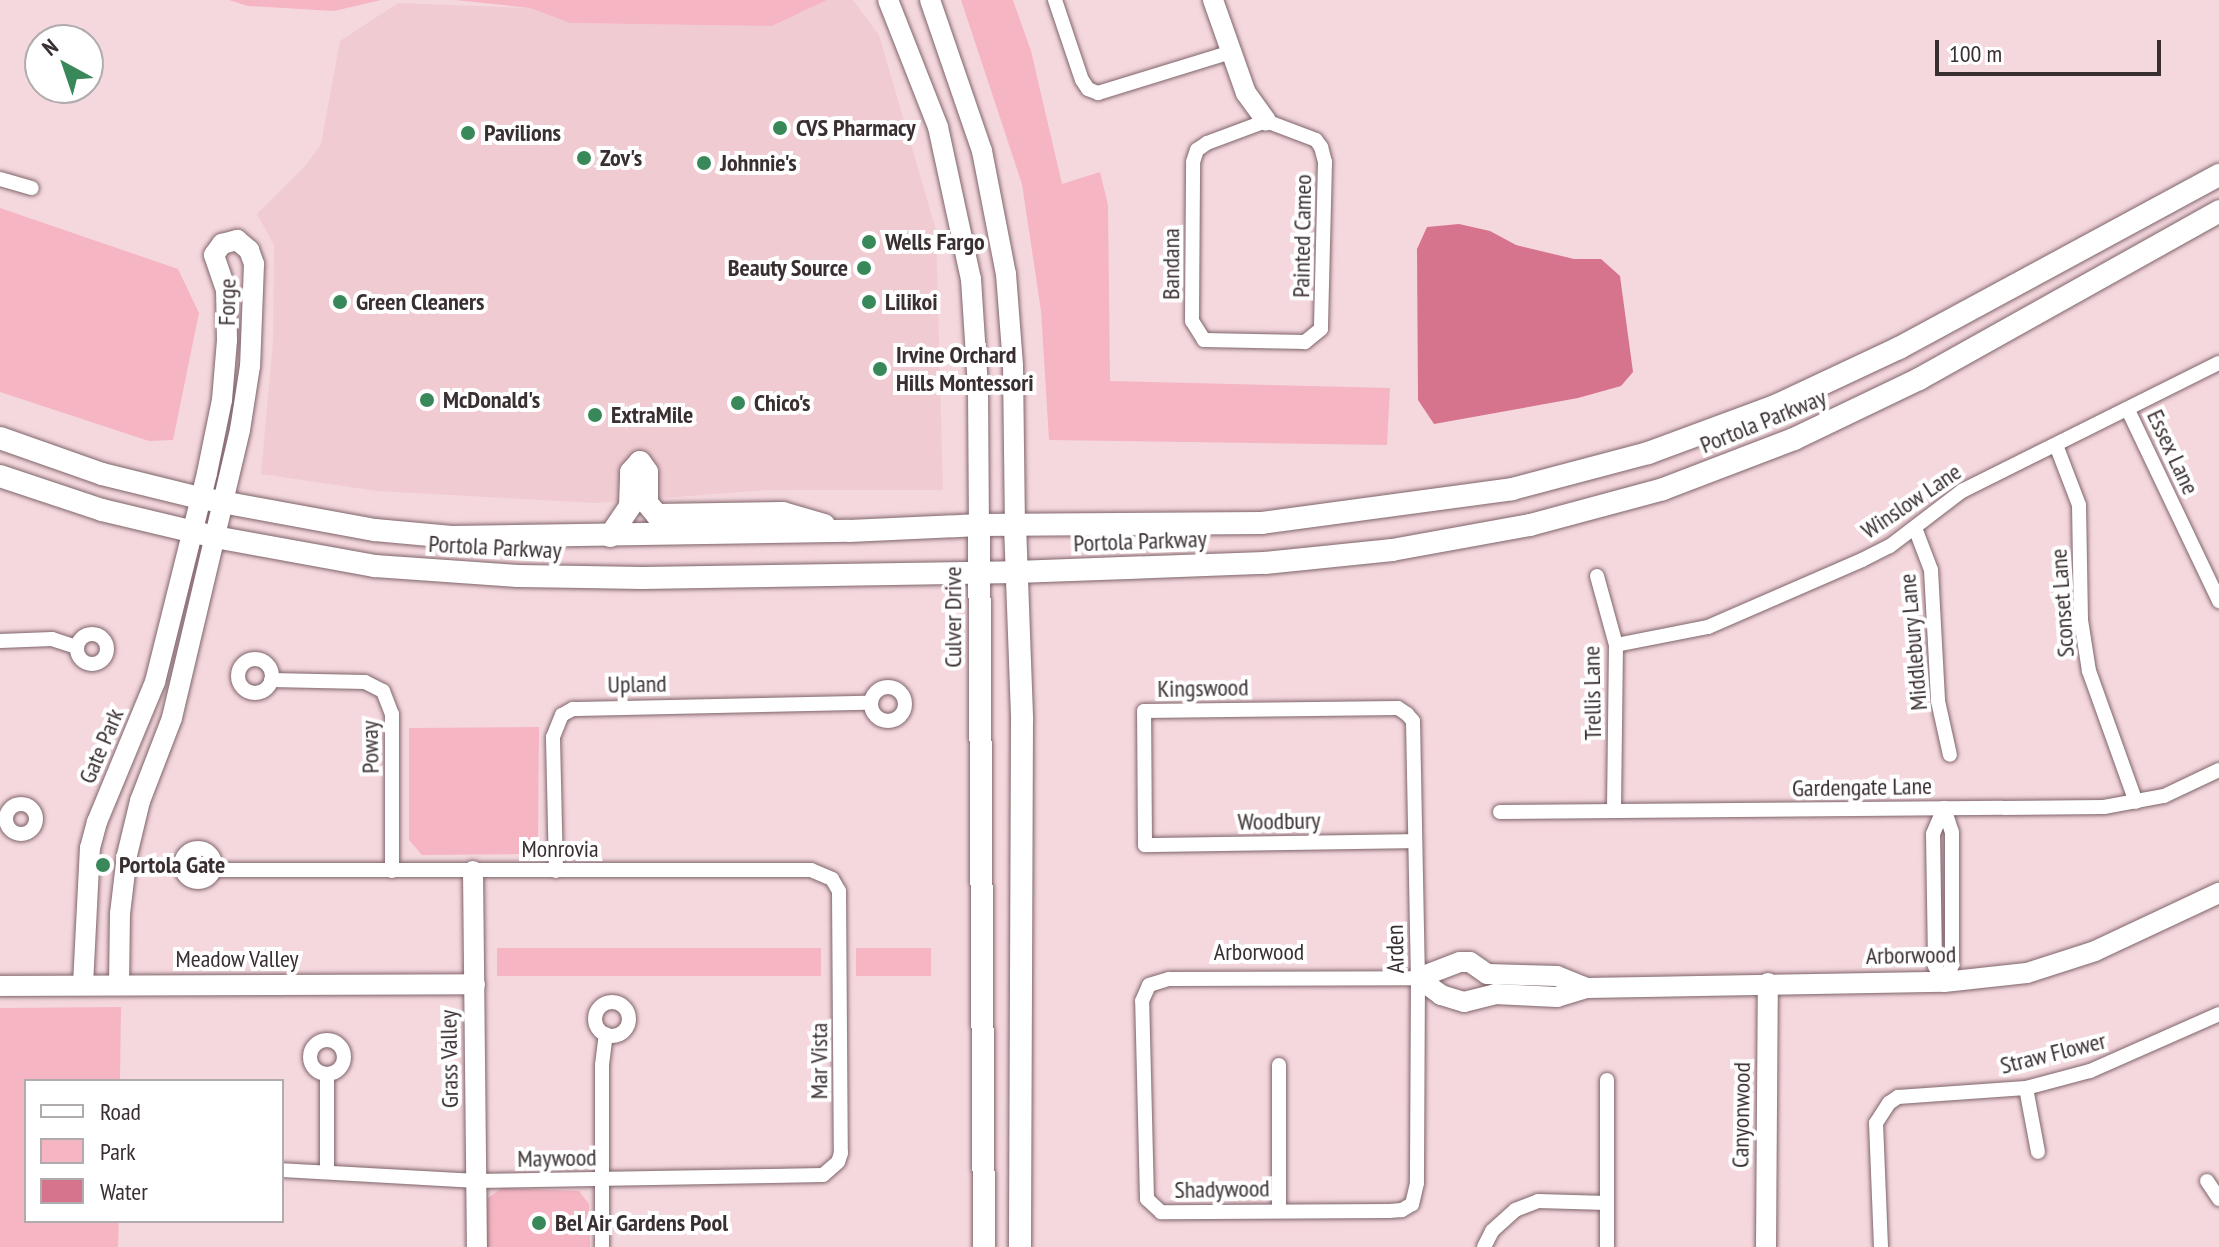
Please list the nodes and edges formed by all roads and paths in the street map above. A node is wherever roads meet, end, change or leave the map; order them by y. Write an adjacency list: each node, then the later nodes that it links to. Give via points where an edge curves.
1 (888, 0): 19 (street, Culver Drive, via 938,127 971,279)
2 (930, 0): 20 (street, via 982,151 1006,274)
3 (1055, 0): 5 (street, via 1082,80 1098,93)
4 (1213, 0): 5 (street)
5 (1231, 52): 6 (street, via 1246,93)
6 (1266, 121): 11 (street, Painted Cameo, via 1316,140 1325,162 1323,317); 11 (street, Bandana, via 1197,150 1192,321 1204,340 1216,342)
7 (2219, 175): 20 (main road, Portola Parkway, via 1899,348 1775,406 1648,453 1512,489 1262,523)
8 (0, 179): 9 (street)
9 (32, 188)
10 (2219, 211): 27 (main road, Portola Parkway, via 1919,379 1794,439 1663,489 1530,525 1392,550 1265,563)
11 (1314, 338)
12 (2219, 363): 13 (street, Winslow Lane)
13 (2128, 410): 15 (street, Winslow Lane); 29 (street, Essex Lane)
14 (0, 438): 17 (main road, Portola Parkway, via 102,474)
15 (2056, 445): 21 (street, Winslow Lane, via 1962,491); 38 (street, Sconset Lane, via 2079,505 2081,620 2089,671)
16 (0, 476): 22 (main road, Portola Parkway, via 102,510)
17 (200, 498): 18 (main road, Portola Parkway); 18 (street, Forge, via 222,400 227,340 226,290 214,255 222,244 237,240 253,256 253,325 240,430); 22 (street, Forge)
18 (223, 503): 24 (main road, Portola Parkway, via 375,530 452,537); 25 (street, Forge)
19 (979, 525): 20 (main road, Portola Parkway); 23 (main road, Portola Parkway); 26 (main road, Culver Drive)
20 (1015, 525): 27 (main road)
21 (1915, 528): 31 (street, Winslow Lane, via 1862,560 1750,611 1673,636); 36 (street, Middlebury Lane, via 1931,570 1938,701)
22 (193, 531): 25 (main road, Portola Parkway); 48 (street, Gate Park, via 155,682 97,822)
23 (849, 531): 24 (main road, Portola Parkway); 24 (main road, via 783,513 657,515 647,503 647,472 640,462 631,472 630,506)
24 (610, 536)
25 (215, 537): 26 (main road, Portola Parkway, via 375,566 518,576); 50 (street, via 172,718 140,801)
26 (979, 572): 27 (main road, Portola Parkway); 80 (main road, Culver Drive)
27 (1016, 572): 81 (main road, via 1022,720)
28 (1597, 576): 31 (street, Trellis Lane)
29 (2219, 601)
30 (0, 641): 32 (street, via 52,639)
31 (1616, 645): 40 (street, Trellis Lane)
32 (77, 647)
33 (271, 680): 45 (street, Poway, via 365,682 383,691 392,714)
34 (871, 703): 47 (street, Upland, via 573,709 562,715 553,737)
35 (1398, 708): 42 (street, Arden, via 1413,721); 43 (street, Kingswood, via 1144,711)
36 (1950, 755)
37 (2219, 770): 38 (street, Gardengate Lane, via 2164,796)
38 (2136, 802): 39 (street, Gardengate Lane)
39 (1944, 808): 40 (street, Gardengate Lane); 53 (street, via 1952,832 1952,965)
40 (1614, 811): 41 (street, Gardengate Lane)
41 (1500, 812)
42 (1414, 841): 43 (street, Woodbury); 52 (street, Arden)
43 (1145, 845)
44 (214, 870): 45 (street, Monrovia)
45 (392, 871): 46 (street, Monrovia)
46 (473, 871): 47 (street, Monrovia); 55 (street, Grass Valley)
47 (556, 871): 51 (street, Monrovia, via 819,871 839,891)
48 (85, 893): 50 (street); 56 (street, Gate Park)
49 (2219, 893): 53 (street, Arborwood, via 2095,951 2027,973)
50 (122, 896): 57 (street)
51 (840, 948): 70 (street, Mar Vista, via 841,1153)
52 (1418, 978): 58 (street, Arborwood, via 1169,979); 60 (street, Arborwood, via 1441,995 1464,1002 1495,994 1557,997); 60 (street, Arborwood, via 1470,962 1487,974 1557,976); 74 (street, Arden)
53 (1944, 982): 54 (street, Arborwood)
54 (1768, 983): 60 (street, Arborwood); 84 (street, Canyonwood)
55 (475, 984): 57 (street, Meadow Valley); 72 (street, Grass Valley)
56 (83, 985): 57 (street, Meadow Valley); 59 (street, Meadow Valley)
57 (119, 985)
58 (1149, 985): 77 (street, Shadywood, via 1142,1001 1147,1199 1161,1212)
59 (0, 986)
60 (1587, 988)
61 (2219, 1014): 66 (street, Straw Flower, via 2090,1071)
62 (606, 1034): 71 (street)
63 (1279, 1065): 77 (street)
64 (327, 1074): 69 (street)
65 (1607, 1080): 76 (street)
66 (2026, 1088): 67 (street); 85 (street, Straw Flower, via 1898,1097 1889,1103 1876,1123)
67 (2038, 1152)
68 (284, 1170): 69 (street, Maywood)
69 (327, 1170): 72 (street, Maywood)
70 (832, 1170): 71 (street, Maywood, via 813,1177)
71 (602, 1180): 72 (street, Maywood); 79 (street)
72 (477, 1181): 78 (street, Grass Valley)
73 (2207, 1181): 75 (street)
74 (1417, 1196): 77 (street, Shadywood, via 1402,1210)
75 (2219, 1199)
76 (1607, 1203): 82 (street, via 1538,1201 1515,1210 1492,1231); 83 (street)
77 (1279, 1210)
78 (477, 1247)
79 (602, 1247)
80 (984, 1247)
81 (1020, 1247)
82 (1484, 1247)
83 (1607, 1247)
84 (1766, 1247)
85 (1881, 1247)

